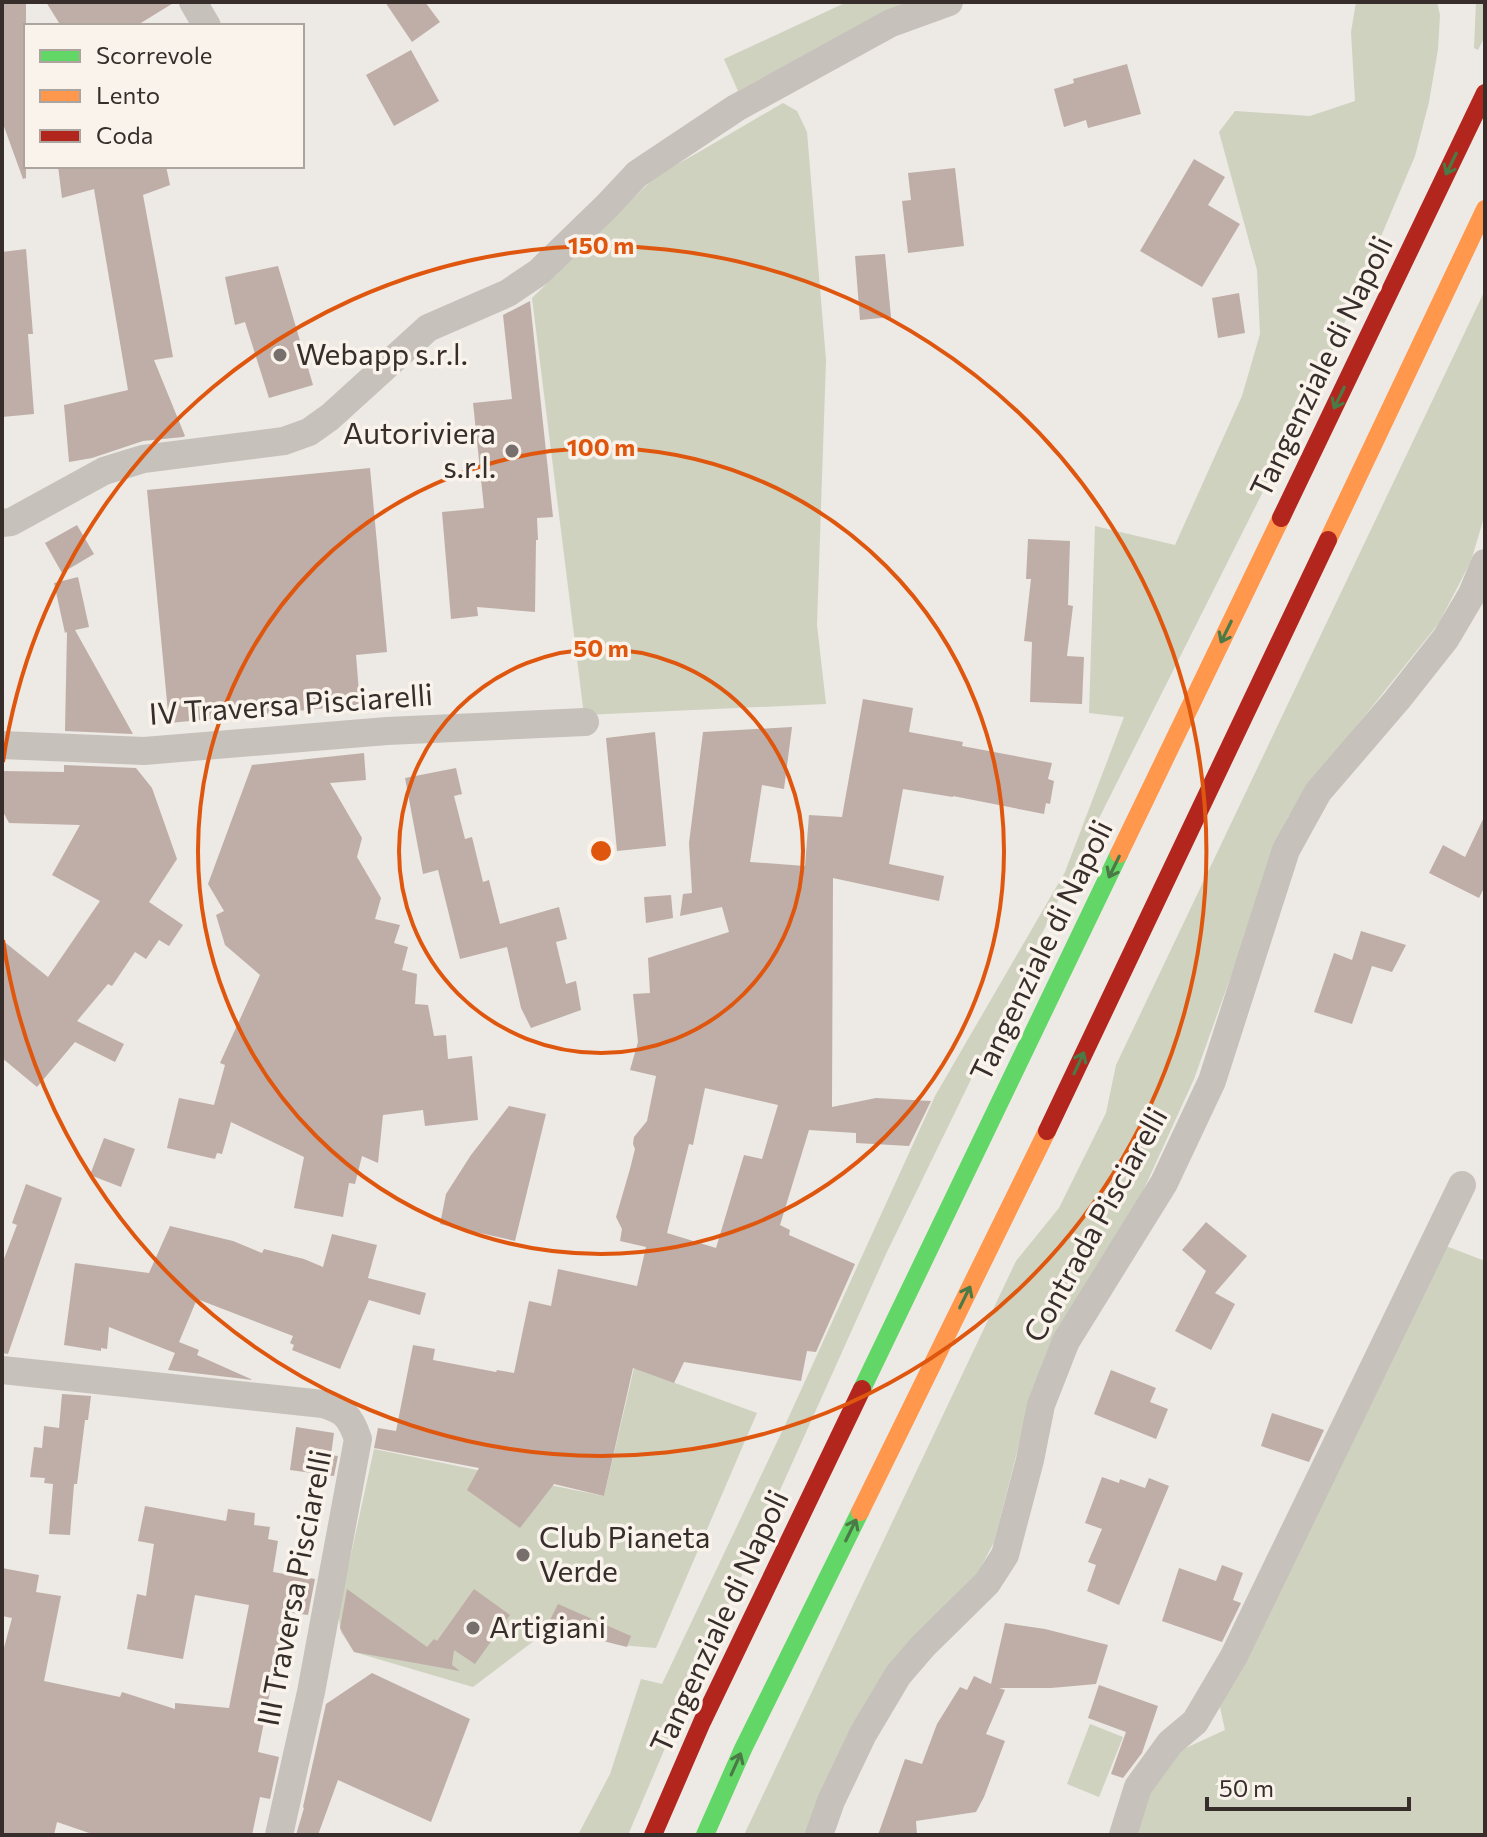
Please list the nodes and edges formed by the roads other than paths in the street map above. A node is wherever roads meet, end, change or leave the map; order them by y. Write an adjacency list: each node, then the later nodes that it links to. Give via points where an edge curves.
1 (193, 2): 3 (street)
2 (949, 2): 6 (street, via 891,23 736,108 637,174 539,272 508,293 428,328 309,432 284,441 143,459 104,471)
3 (206, 24)
4 (1485, 93): 13 (highway, Tangenziale di Napoli, one-way to 13, via 702,1722)
5 (1485, 209): 14 (highway, one-way to 5)
6 (2, 523)
7 (1485, 563): 15 (street, Contrada Pisciarelli, via 1446,638 1318,792 1286,850 1212,1081 1164,1183 1066,1341 1041,1405 1005,1555 987,1583 898,1675 863,1734)
8 (585, 722): 9 (street, IV Traversa Pisciarelli, via 387,731 144,751)
9 (2, 745)
10 (1462, 1185): 16 (street, via 1234,1656 1195,1722 1170,1743 1138,1787)
11 (2, 1370): 12 (street, III Traversa Pisciarelli, via 323,1404 341,1410 352,1422 358,1439)
12 (279, 1835)
13 (653, 1835)
14 (705, 1835)
15 (819, 1835)
16 (1123, 1835)

